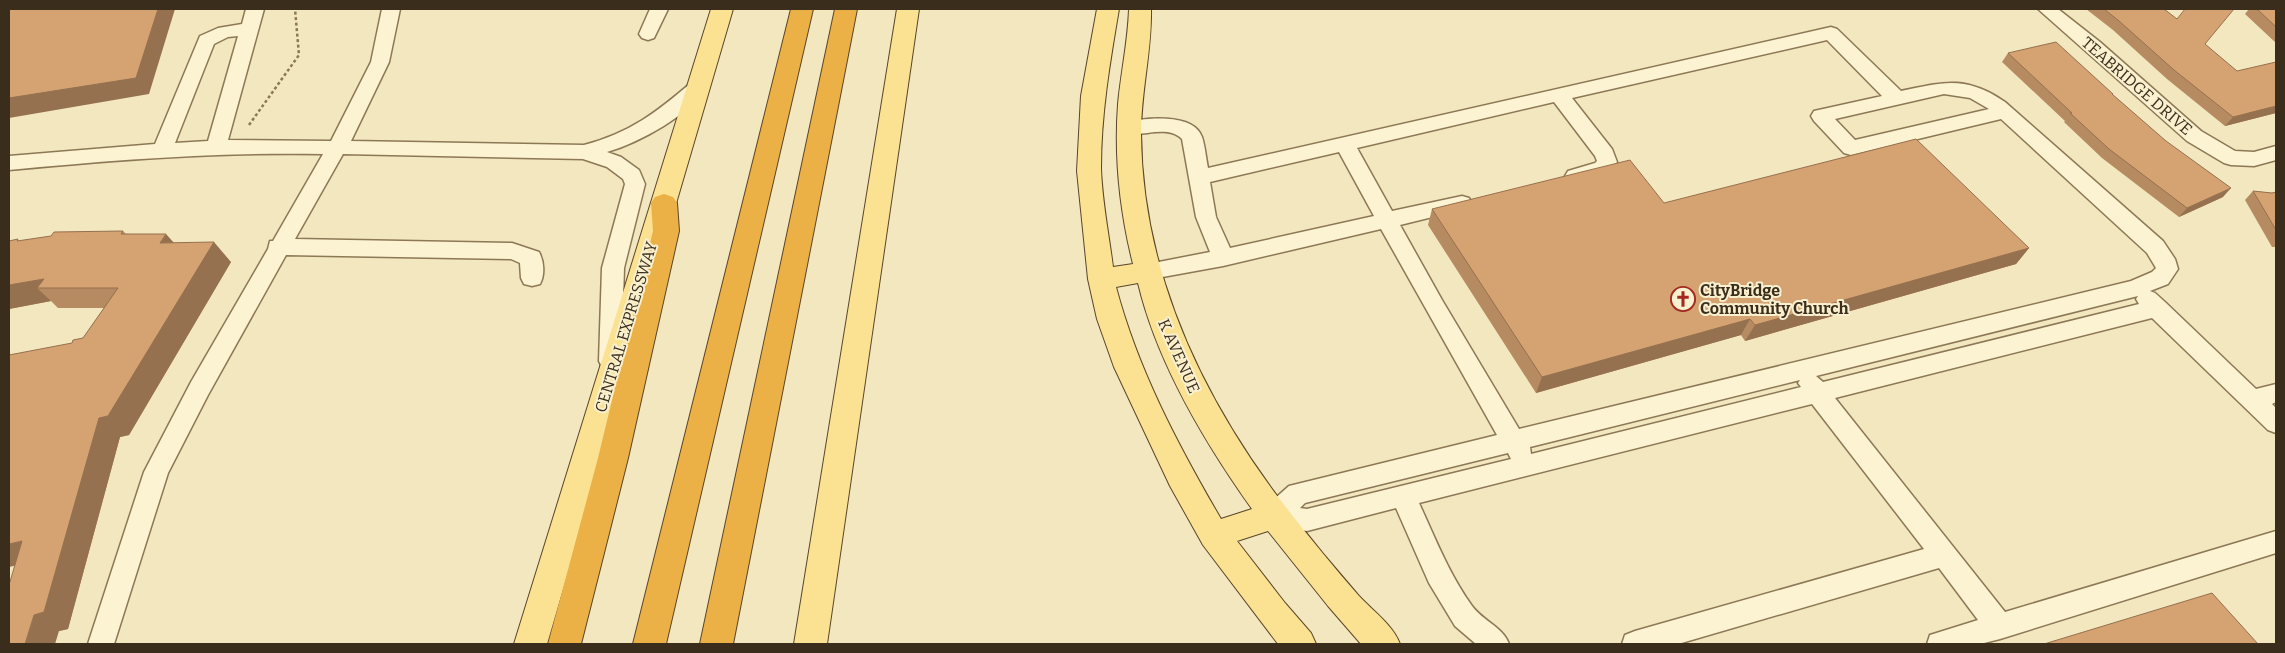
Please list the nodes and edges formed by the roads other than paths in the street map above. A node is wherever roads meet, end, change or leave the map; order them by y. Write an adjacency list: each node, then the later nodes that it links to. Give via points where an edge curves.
1 (255, 9): 11 (street)
2 (391, 9): 20 (street, via 380,62)
3 (659, 9): 12 (street)
4 (722, 9): 13 (main road, CENTRAL EXPRESSWAY)
5 (802, 9): 55 (highway)
6 (846, 9): 56 (highway)
7 (908, 9): 57 (main road)
8 (1108, 9): 34 (main road, via 1090,128 1089,171)
9 (1140, 9): 17 (main road, K AVENUE)
10 (2047, 9): 23 (street, TEABRIDGE DRIVE, via 2194,136 2231,158 2254,159)
11 (249, 29): 19 (street); 21 (street, via 224,32 206,40)
12 (648, 34)
13 (699, 86): 22 (street, via 641,133); 28 (main road, CENTRAL EXPRESSWAY)
14 (1558, 95): 15 (street, via 1831,33); 18 (street); 26 (street, via 1606,154 1607,162 1592,172)
15 (1897, 99): 16 (street, via 1944,88 1958,89 1984,96); 16 (street, via 1821,116 1851,148)
16 (2005, 112): 35 (street, via 2155,247 2164,259 2167,269 2160,278)
17 (1130, 128): 25 (street, via 1169,125 1183,128 1192,137); 32 (main road, K AVENUE, via 1131,185)
18 (1345, 144): 25 (street); 29 (street)
19 (216, 147): 20 (street); 21 (street)
20 (337, 147): 22 (street); 30 (street)
21 (163, 149): 24 (street)
22 (584, 152): 38 (street, via 614,162 632,175 634,184 613,268)
23 (2276, 154)
24 (9, 163)
25 (1199, 177): 31 (street, via 1206,217)
26 (1553, 181)
27 (1486, 198): 29 (street)
28 (664, 203): 38 (main road, CENTRAL EXPRESSWAY); 54 (highway, via 666,231 613,458)
29 (1389, 221): 31 (street); 43 (street, via 1434,306)
30 (278, 247): 33 (street, via 512,251 531,258); 52 (street, via 156,472)
31 (1223, 258): 32 (street)
32 (1146, 272): 34 (main road); 46 (main road, K AVENUE, via 1167,331 1196,396 1228,452)
33 (532, 278)
34 (1101, 278): 47 (main road, via 1128,367 1181,477)
35 (2136, 288): 36 (street); 37 (street)
36 (2157, 308): 39 (street); 41 (street)
37 (1800, 370): 39 (street); 43 (street)
38 (609, 384): 53 (main road, CENTRAL EXPRESSWAY)
39 (1818, 393): 44 (street); 49 (street)
40 (2276, 393): 41 (street)
41 (2252, 400): 42 (street)
42 (2276, 423)
43 (1514, 441): 44 (street); 46 (street, via 1298,494)
44 (1527, 466): 45 (street)
45 (1403, 495): 46 (street, via 1307,520); 60 (street, via 1438,575 1464,617)
46 (1273, 516): 47 (main road); 59 (main road, K AVENUE, via 1364,626)
47 (1214, 535): 58 (main road)
48 (2276, 542): 50 (street)
49 (1945, 555): 50 (street); 51 (street)
50 (2000, 627): 61 (street)
51 (1648, 643)
52 (101, 644)
53 (530, 644)
54 (564, 644)
55 (649, 644)
56 (716, 644)
57 (810, 644)
58 (1299, 644)
59 (1384, 644)
60 (1496, 644)
61 (1940, 644)

